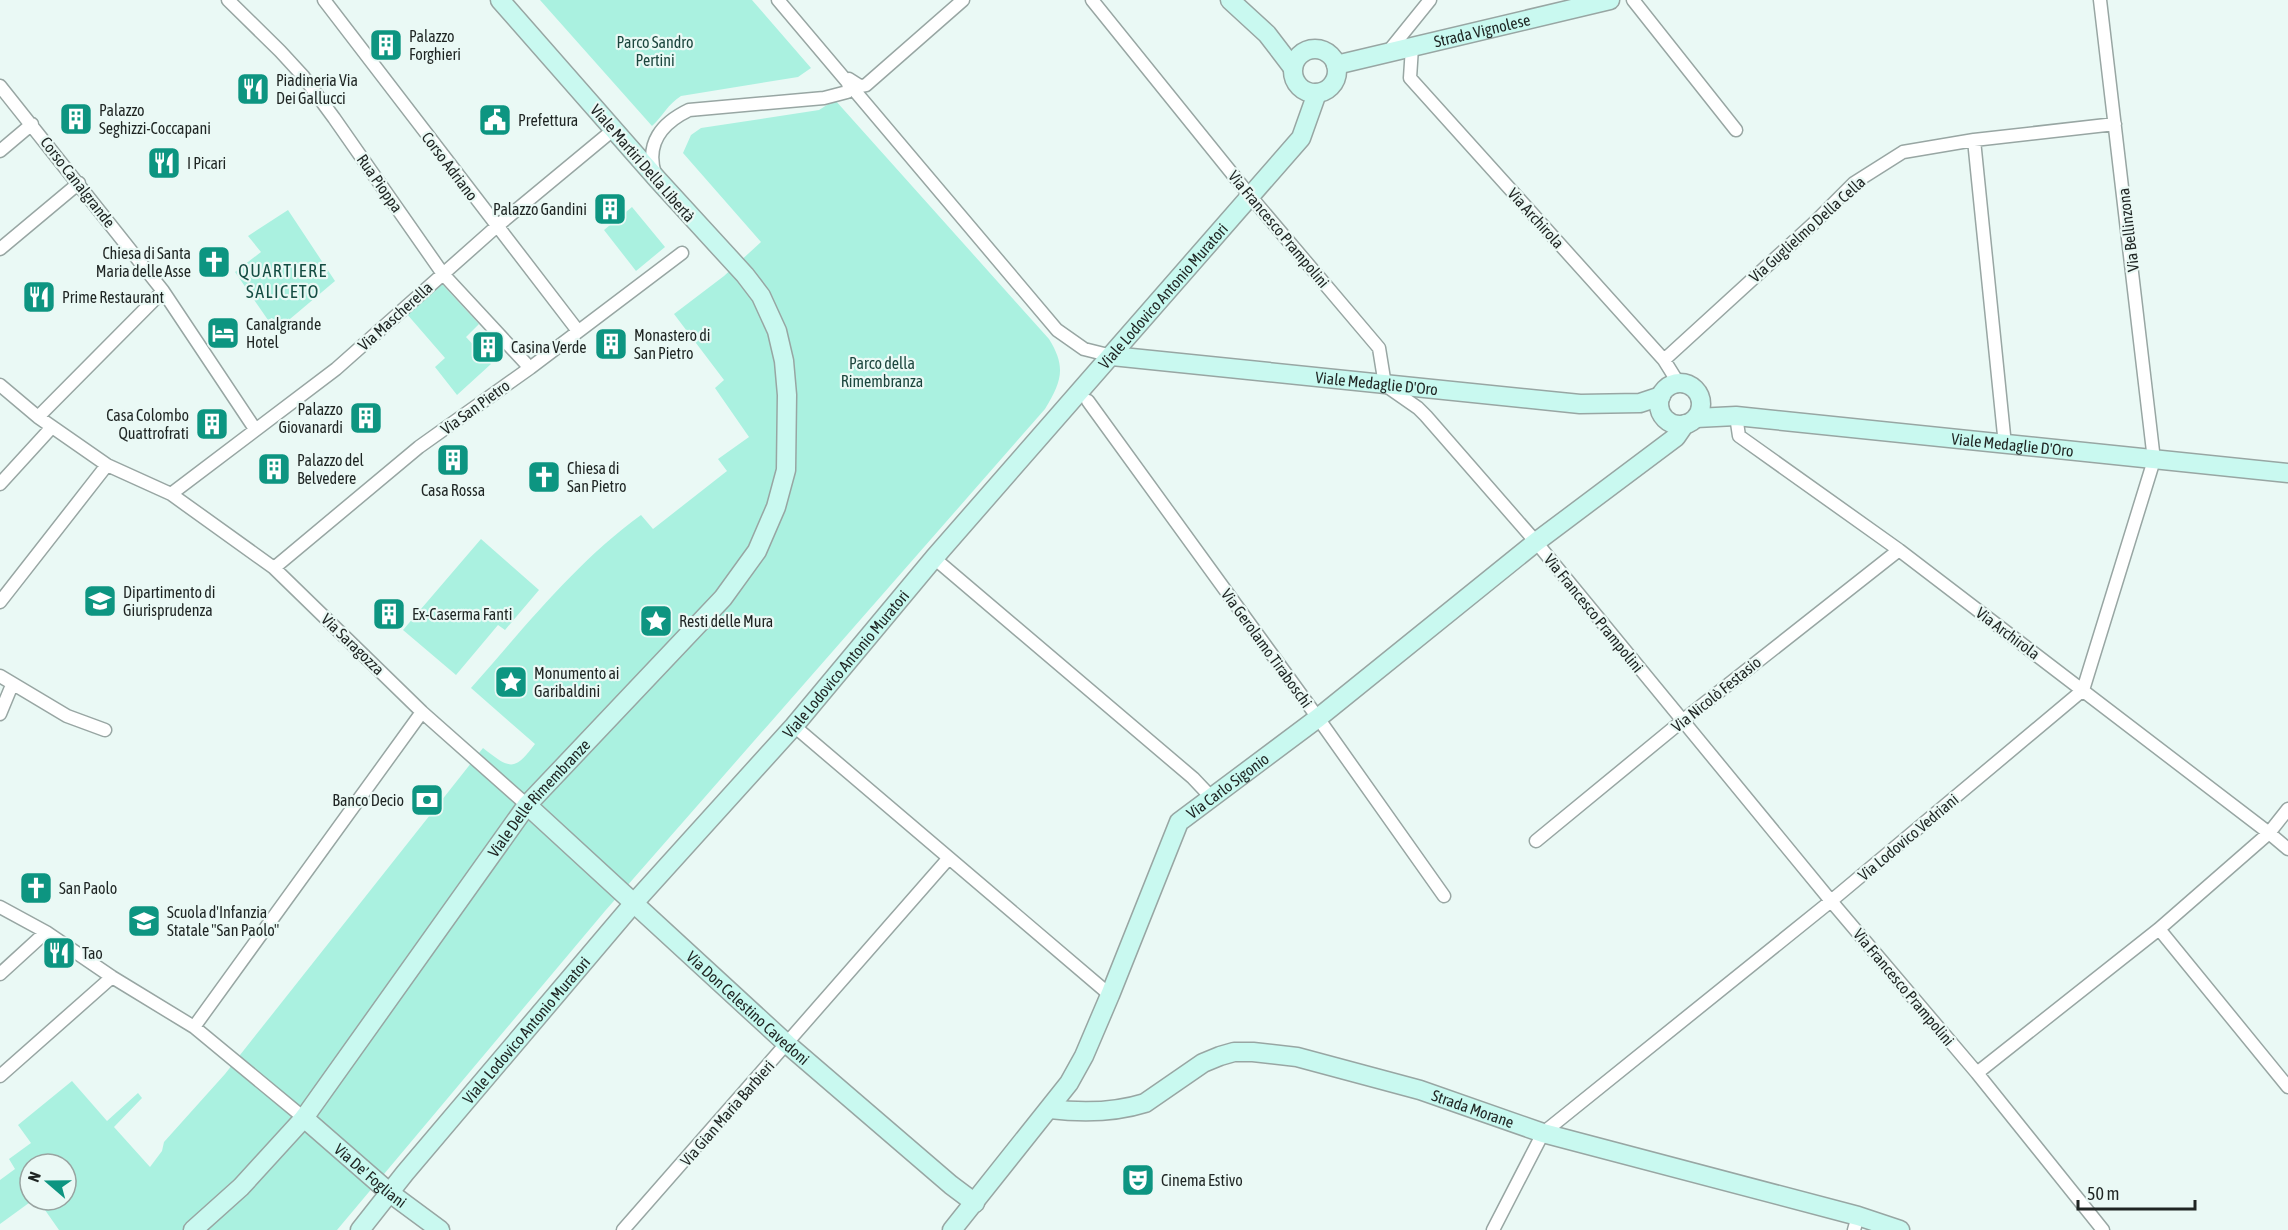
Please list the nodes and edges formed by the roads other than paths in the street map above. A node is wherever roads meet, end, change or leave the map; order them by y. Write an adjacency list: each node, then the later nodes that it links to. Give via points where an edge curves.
1 (228, 0): 33 (street, Rua Pioppa, via 303,76)
2 (324, 0): 30 (street, Corso Adriano)
3 (500, 0): 23 (street, Viale Martiri Della Libertà)
4 (778, 0): 18 (street)
5 (963, 0): 18 (street, via 863,87)
6 (1092, 0): 29 (street, Via Francesco Prampolini)
7 (1230, 0): 12 (street)
8 (1430, 0): 15 (street)
9 (1610, 0): 13 (street, Strada Vignolese)
10 (1633, 0): 24 (street)
11 (2100, 0): 22 (street, Via Bellinzona)
12 (1267, 34): 14 (street); 17 (street)
13 (1412, 46): 15 (street, Strada Vignolese); 38 (street, Via Archirola, via 1410,78)
14 (1311, 49): 16 (street, via 1329,54); 17 (street, via 1299,55)
15 (1388, 52): 16 (street)
16 (1336, 65): 20 (street, Viale Lodovico Antonio Muratori, via 1333,83)
17 (1293, 68): 20 (street, via 1299,86)
18 (843, 75): 27 (street, via 849,87 847,92 824,98 700,107 681,114 662,130 652,146 651,163); 37 (street, via 1057,330 1084,349)
19 (0, 86): 21 (street, Corso Canalgrande)
20 (1317, 93): 29 (street, Viale Lodovico Antonio Muratori, via 1301,138)
21 (32, 124): 26 (street); 28 (street, Corso Canalgrande)
22 (2115, 124): 25 (street, Via Guglielmo Della Cella); 53 (street, Via Bellinzona)
23 (613, 130): 27 (street, Viale Martiri Della Libertà); 30 (street, Via Mascherella)
24 (1736, 130)
25 (1974, 140): 38 (street, Via Guglielmo Della Cella, via 1903,152 1854,183); 51 (street)
26 (0, 152)
27 (658, 180): 36 (street, Viale Martiri Della Libertà, via 745,275 761,296)
28 (79, 183): 31 (street); 34 (street, Corso Canalgrande)
29 (1251, 196): 37 (street, Viale Lodovico Antonio Muratori); 42 (street, Via Francesco Prampolini, via 1379,348)
30 (496, 227): 33 (street, Via Mascherella); 35 (street, Corso Adriano)
31 (0, 249)
32 (682, 253): 35 (street, Via San Pietro)
33 (443, 274): 39 (street, Rua Pioppa); 50 (street, Via Mascherella, via 336,369)
34 (163, 291): 47 (street); 50 (street, Corso Canalgrande)
35 (578, 331): 39 (street, Via San Pietro)
36 (777, 332): 73 (street, Viale Delle Rimembranze, via 787,395 786,470 776,507 756,551 723,598)
37 (1112, 356): 42 (street, Viale Medaglie D'Oro); 60 (street, Viale Lodovico Antonio Muratori)
38 (1664, 360): 40 (street, Via Archirola)
39 (530, 368): 61 (street, Via San Pietro, via 419,447)
40 (1679, 384): 43 (street, via 1689,386); 45 (street, via 1671,385)
41 (0, 385): 47 (street, Via Saragozza)
42 (1385, 385): 45 (street, Viale Medaglie D'Oro, via 1580,404 1641,403); 58 (street, Via Francesco Prampolini, via 1426,416)
43 (1699, 397): 46 (street, Viale Medaglie D'Oro); 48 (street, via 1700,408)
44 (1088, 401): 68 (street, Via Gerolamo Tiraboschi)
45 (1662, 408): 48 (street, via 1671,423); 52 (street, Via Carlo Sigonio, via 1662,430)
46 (1736, 416): 48 (street, Viale Medaglie D'Oro); 51 (street, Viale Medaglie D'Oro); 59 (street, Via Archirola, via 1739,436)
47 (38, 417): 49 (street, Via Saragozza)
48 (1690, 421): 52 (street, Via Carlo Sigonio)
49 (51, 426): 54 (street, Via Saragozza); 56 (street)
50 (255, 429): 57 (street, Via Mascherella)
51 (2005, 445): 53 (street, Viale Medaglie D'Oro)
52 (1648, 457): 58 (street, Via Carlo Sigonio)
53 (2154, 460): 55 (street, Viale Medaglie D'Oro); 65 (street)
54 (107, 465): 57 (street, Via Saragozza); 62 (street)
55 (2288, 472)
56 (0, 484)
57 (171, 494): 61 (street, Via Saragozza)
58 (1536, 542): 68 (street, Via Carlo Sigonio); 69 (street, Via Francesco Prampolini)
59 (1899, 550): 65 (street, Via Archirola); 69 (street, Via Nicolò Festasio)
60 (934, 558): 70 (street, Viale Lodovico Antonio Muratori); 72 (street, via 1185,770)
61 (274, 568): 66 (street, Via Saragozza)
62 (0, 602)
63 (0, 676): 64 (street)
64 (12, 685): 67 (street); 71 (street, via 67,716)
65 (2083, 690): 75 (street, Via Archirola); 80 (street, Via Lodovico Vedriani)
66 (422, 712): 73 (street, Via Saragozza); 88 (street)
67 (0, 714)
68 (1318, 718): 72 (street, Via Carlo Sigonio); 79 (street, Via Gerolamo Tiraboschi)
69 (1682, 721): 76 (street, Via Nicolò Festasio); 80 (street, Via Francesco Prampolini)
70 (794, 726): 78 (street); 81 (street, Viale Lodovico Antonio Muratori)
71 (105, 730)
72 (1211, 797): 87 (street, Via Carlo Sigonio, via 1179,822)
73 (527, 805): 81 (street, Via Don Celestino Cavedoni); 94 (street, Viale Delle Rimembranze)
74 (2288, 809): 75 (street)
75 (2269, 833): 77 (street, Via Archirola); 83 (street)
76 (1536, 841)
77 (2288, 849)
78 (948, 859): 87 (street); 89 (street, Via Gian Maria Barbieri)
79 (1443, 896)
80 (1831, 901): 90 (street, Via Francesco Prampolini); 95 (street, Via Lodovico Vedriani)
81 (633, 904): 89 (street, Via Don Celestino Cavedoni); 96 (street, Viale Lodovico Antonio Muratori)
82 (0, 907): 84 (street)
83 (2159, 929): 90 (street); 92 (street)
84 (46, 933): 85 (street); 86 (street)
85 (0, 975)
86 (112, 977): 88 (street); 91 (street)
87 (1110, 996): 93 (street, Via Carlo Sigonio, via 1084,1056)
88 (194, 1027): 94 (street)
89 (787, 1044): 97 (street, Via Don Celestino Cavedoni); 102 (street, Via Gian Maria Barbieri)
90 (1977, 1073): 106 (street, Via Francesco Prampolini)
91 (0, 1076)
92 (2288, 1087)
93 (1050, 1109): 95 (street, Strada Morane, via 1100,1112 1145,1103 1203,1063 1234,1052 1253,1052 1297,1057 1391,1082); 97 (street, Via Carlo Sigonio)
94 (304, 1118): 96 (street, Via De' Fogliani); 99 (street, Viale Delle Rimembranze, via 241,1187)
95 (1543, 1133): 98 (street, Strada Morane); 104 (street)
96 (390, 1193): 100 (street, Viale Lodovico Antonio Muratori); 101 (street, Via De' Fogliani)
97 (975, 1203): 103 (street, Via Carlo Sigonio)
98 (1856, 1223): 105 (street, Strada Morane)
99 (192, 1230)
100 (360, 1230)
101 (440, 1230)
102 (623, 1230)
103 (952, 1230)
104 (1492, 1230)
105 (1900, 1230)
106 (2103, 1230)

